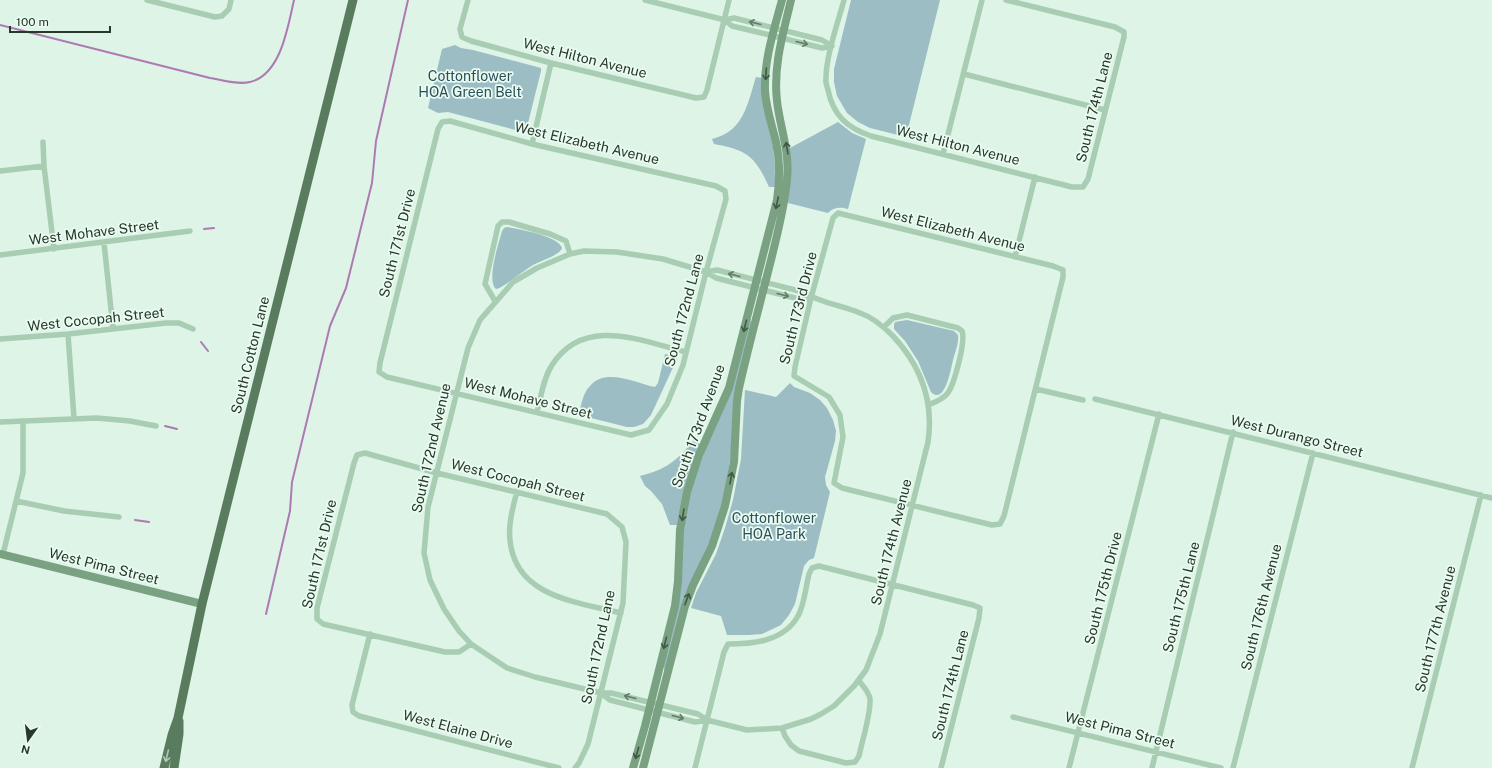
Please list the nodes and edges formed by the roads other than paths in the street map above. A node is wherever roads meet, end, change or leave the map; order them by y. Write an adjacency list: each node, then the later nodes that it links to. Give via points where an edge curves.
1 (147, 0): 2 (street, via 215,17 222,16 229,9)
2 (231, 0)
3 (353, 0): 72 (main road, South Cotton Lane)
4 (468, 0): 16 (street, West Hilton Avenue, via 460,29 462,37)
5 (645, 0): 12 (street)
6 (729, 0): 12 (street)
7 (782, 0): 13 (street, South 173rd Avenue)
8 (791, 0): 14 (street, South 173rd Avenue)
9 (844, 0): 15 (street)
10 (982, 0): 17 (street)
11 (1006, 0): 18 (street, South 174th Lane, via 1116,27 1124,32)
12 (725, 20): 13 (street, via 732,26); 16 (street, West Hilton Avenue, via 704,97 696,98)
13 (773, 32): 14 (street); 36 (street, South 173rd Avenue, one-way to 36, via 767,61 765,91 778,155 779,188)
14 (783, 34): 15 (street, via 822,48); 37 (street, South 173rd Avenue, one-way to 14, via 788,178 787,148 778,112 776,91 777,59)
15 (832, 46): 22 (street, West Hilton Avenue, via 825,79 829,97 845,123 858,132)
16 (551, 63): 21 (street)
17 (964, 74): 18 (street); 22 (street)
18 (1105, 110): 26 (street, South 174th Lane, via 1088,178)
19 (442, 122): 21 (street, West Elizabeth Avenue, via 450,121); 46 (street, South 171st Drive)
20 (43, 142): 23 (street)
21 (532, 144): 27 (street, West Elizabeth Avenue, via 716,186)
22 (943, 154): 25 (street, West Hilton Avenue)
23 (44, 166): 24 (street); 31 (street)
24 (0, 171)
25 (1035, 177): 26 (street, West Hilton Avenue); 34 (street)
26 (1083, 187)
27 (725, 191): 35 (street, South 172nd Lane, via 726,199)
28 (838, 213): 34 (street, West Elizabeth Avenue); 38 (street, South 173rd Drive, via 833,218)
29 (190, 231): 30 (street, West Mohave Street)
30 (104, 243): 31 (street, West Mohave Street); 41 (street)
31 (54, 249): 33 (street, West Mohave Street)
32 (570, 254): 35 (street, via 584,251 616,252 663,260); 39 (street, South 172nd Avenue, via 513,282); 39 (street, via 566,240 502,222 498,226 485,284)
33 (0, 255)
34 (1015, 257): 47 (street, West Elizabeth Avenue, via 1063,270)
35 (706, 272): 36 (street, via 717,270); 45 (street, South 172nd Lane)
36 (755, 284): 37 (street); 78 (street, South 173rd Avenue, one-way to 78, via 729,388 699,455 687,492 680,530 676,598)
37 (764, 286): 38 (street, via 803,292); 79 (street, South 173rd Avenue, one-way to 37, via 687,599 712,546 725,506 734,462 738,394)
38 (811, 298): 40 (street, via 862,313); 67 (street, South 173rd Drive, via 794,376 829,397 840,416 843,438 834,483 842,488)
39 (495, 301): 48 (street, South 172nd Avenue, via 480,320 471,341)
40 (884, 327): 51 (street, South 174th Avenue, via 912,360 920,375); 51 (street, via 893,318 906,315 962,331 963,340 951,386 943,398)
41 (113, 328): 42 (street, West Cocopah Street, via 179,323); 43 (street, West Cocopah Street)
42 (193, 329)
43 (68, 334): 44 (street, West Cocopah Street); 54 (street)
44 (0, 339)
45 (686, 352): 52 (street, via 606,334 582,340 568,347 551,366); 58 (street, South 172nd Lane, via 667,404)
46 (379, 372): 48 (street, West Mohave Street, via 387,377)
47 (1036, 389): 50 (street); 67 (street, via 1000,524 992,525)
48 (456, 392): 52 (street, West Mohave Street); 62 (street, South 172nd Avenue)
49 (1095, 399): 53 (street, West Durango Street)
50 (1083, 400)
51 (928, 405): 67 (street, South 174th Avenue, via 928,442)
52 (537, 412): 58 (street, West Mohave Street, via 631,435)
53 (1159, 414): 59 (street, West Durango Street); 84 (street, South 175th Drive)
54 (74, 418): 55 (street); 57 (street, via 105,418)
55 (23, 421): 56 (street); 66 (street, via 24,464)
56 (0, 422)
57 (156, 426)
58 (649, 430)
59 (1234, 432): 60 (street, West Durango Street); 85 (street, South 175th Lane)
60 (1313, 453): 64 (street, West Durango Street); 97 (street, South 176th Avenue)
61 (357, 455): 62 (street, West Cocopah Street, via 365,453); 74 (street, South 171st Drive, via 318,600 316,618 323,624)
62 (437, 473): 63 (street, West Cocopah Street); 75 (street, South 172nd Avenue, via 428,507 424,553 430,580 444,609)
63 (517, 491): 69 (street, West Cocopah Street, via 607,514); 73 (street, via 510,521 510,540 513,556 523,574 538,588 554,596)
64 (1481, 495): 65 (street, West Durango Street); 98 (street, South 177th Avenue)
65 (1492, 498)
66 (16, 501): 68 (street, via 64,511); 70 (street)
67 (913, 505): 71 (street, South 174th Avenue)
68 (119, 517)
69 (622, 527): 73 (street, South 172nd Lane, via 626,542)
70 (2, 554): 72 (street, West Pima Street)
71 (893, 585): 76 (street, South 174th Avenue, via 874,654); 82 (street, via 819,566 812,568 799,616 784,632 759,642 728,644); 93 (street, South 174th Lane, via 980,608)
72 (202, 604): 81 (main road, South Cotton Lane)
73 (621, 613): 77 (street, South 172nd Lane)
74 (370, 634): 75 (street, South 171st Drive, via 445,652 459,652); 88 (street, West Elaine Drive, via 352,705 353,712 359,716)
75 (471, 644): 77 (street, via 508,668)
76 (859, 680): 83 (street, South 174th Avenue, via 834,706 822,714); 83 (street, via 870,698 870,703 859,756 855,762 846,763 799,751 785,736)
77 (601, 693): 78 (street, via 610,700); 89 (street, South 172nd Lane, via 588,744)
78 (649, 706): 79 (street); 90 (street, South 173rd Avenue, one-way to 90)
79 (658, 708): 82 (street, via 698,714); 91 (street, South 173rd Avenue)
80 (1013, 717): 84 (street, West Pima Street)
81 (178, 718): 86 (main road, South Cotton Lane, one-way to 86); 87 (main road, South Cotton Lane, via 179,734)
82 (707, 720): 83 (street, via 747,730); 92 (street)
83 (782, 728)
84 (1078, 733): 85 (street, West Pima Street); 94 (street, South 175th Drive)
85 (1156, 752): 95 (street, South 175th Lane); 96 (street, West Pima Street)
86 (164, 768)
87 (174, 768)
88 (559, 768)
89 (575, 768)
90 (633, 768)
91 (644, 768)
92 (695, 768)
93 (941, 768)
94 (1069, 768)
95 (1152, 768)
96 (1221, 768)
97 (1233, 768)
98 (1412, 768)

